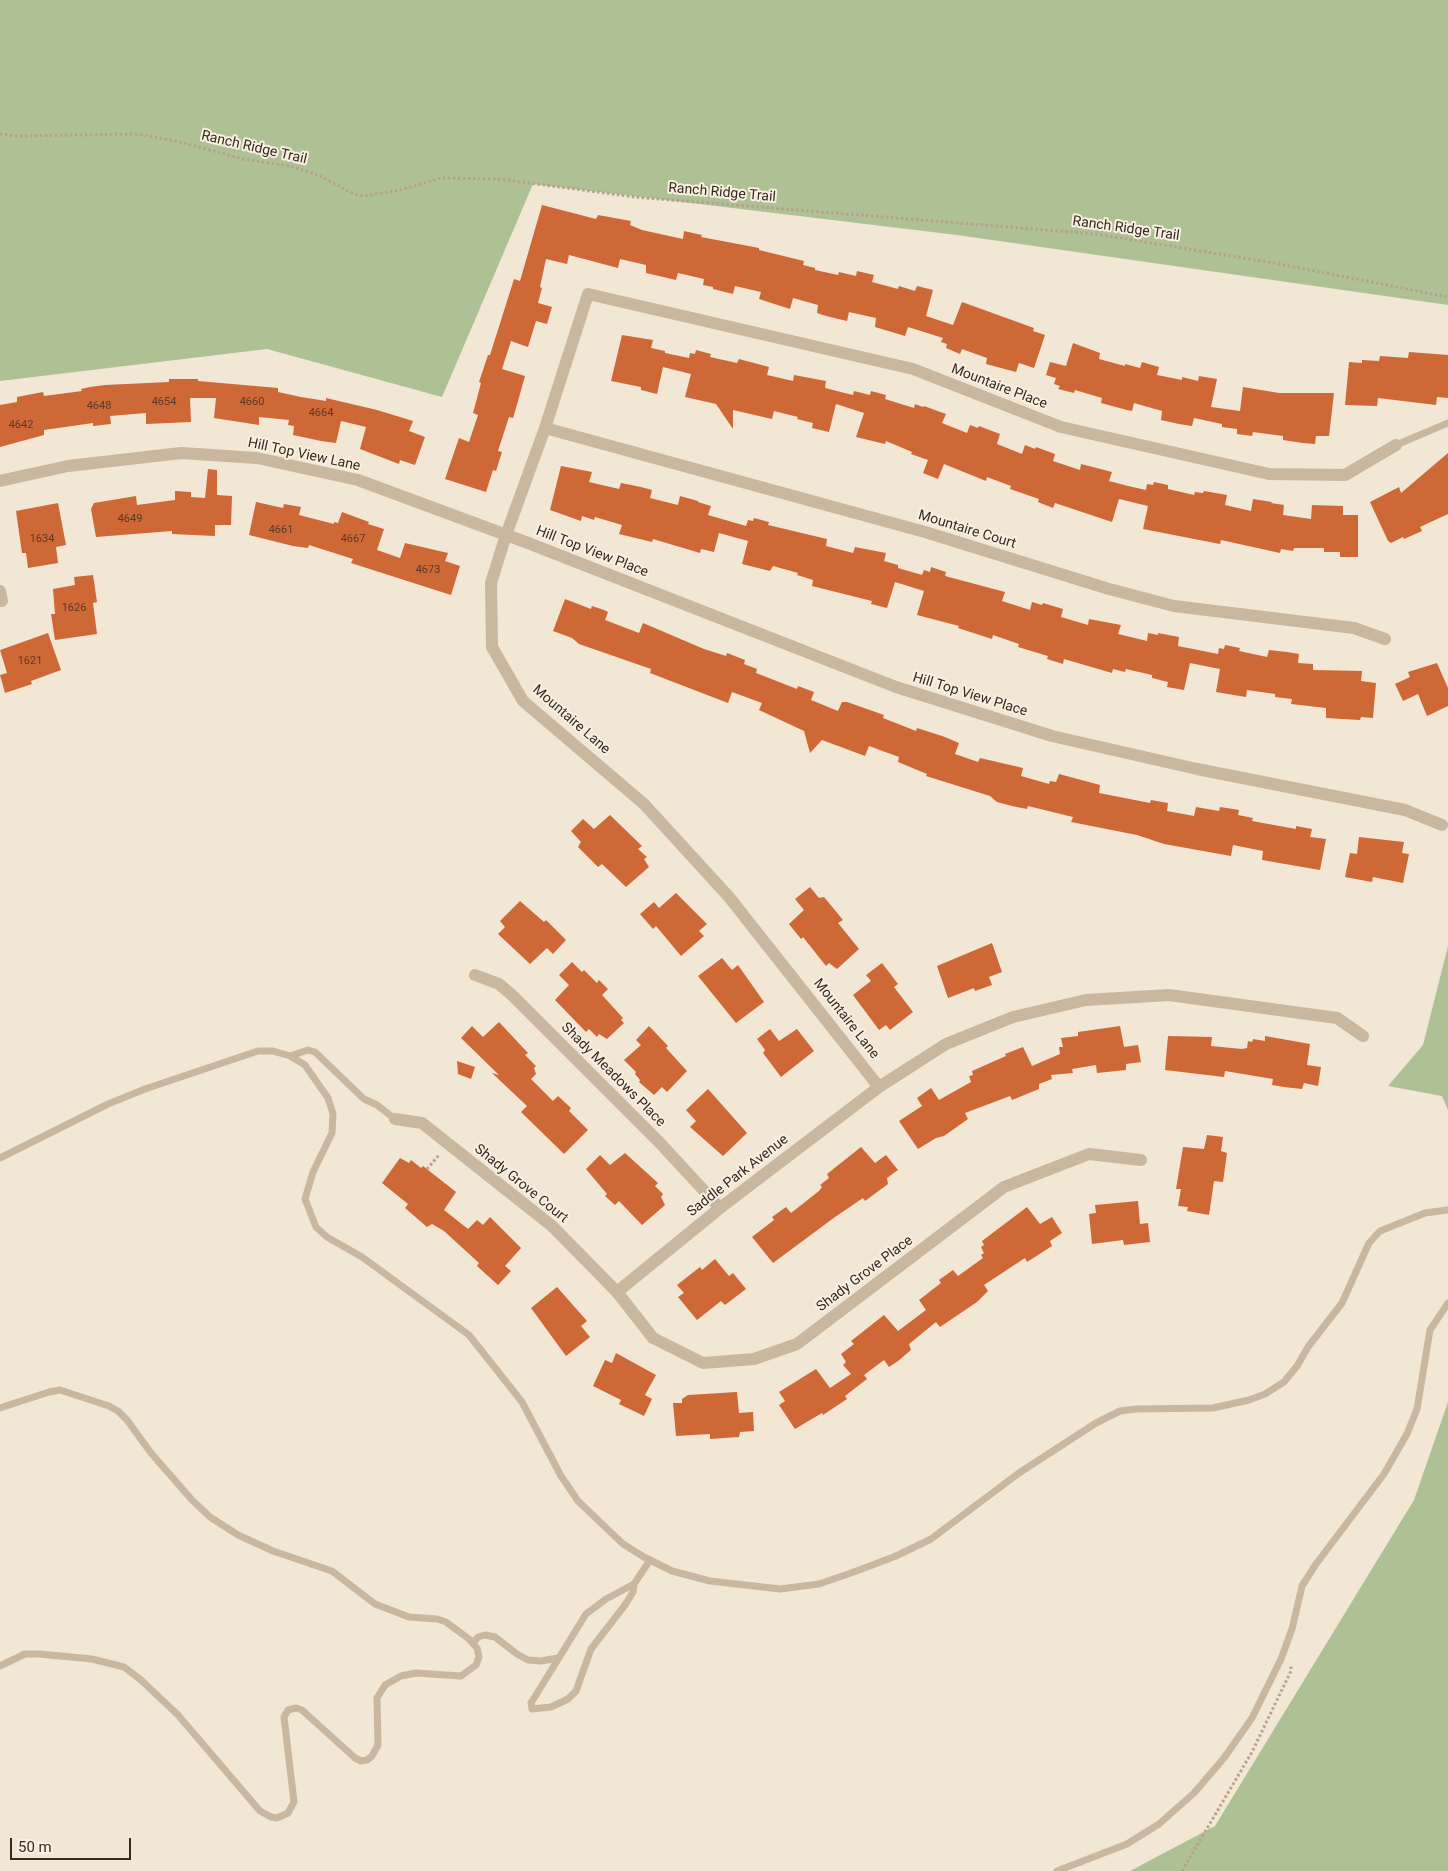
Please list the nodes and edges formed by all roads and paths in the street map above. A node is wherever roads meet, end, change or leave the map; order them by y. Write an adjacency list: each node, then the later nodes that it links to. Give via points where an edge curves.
1 (0, 134): 3 (path, Ranch Ridge Trail, via 135,134 176,141 318,174 352,194 363,196 441,178 499,179 635,197 1096,234 1274,262)
2 (588, 294): 5 (street, Mountaire Lane); 6 (street, Mountaire Place, via 913,369 1061,427 1269,474 1345,475)
3 (1448, 297)
4 (1448, 423): 6 (lane)
5 (545, 428): 8 (street, Mountaire Lane); 9 (street, Mountaire Court, via 925,532 1174,606 1354,628)
6 (1396, 445)
7 (0, 481): 8 (street, Hill Top View Lane, via 68,466 181,453 257,458 358,480)
8 (506, 535): 10 (street, Hill Top View Place, via 896,687 1052,736 1196,769 1404,810); 14 (street, Mountaire Lane, via 491,583 492,647 523,701 644,804 723,889)
9 (1385, 639)
10 (1442, 825)
11 (475, 975): 20 (street, Shady Meadows Place, via 499,984 514,996)
12 (1363, 1036): 14 (street, Saddle Park Avenue, via 1337,1018 1169,994 1086,1000 1013,1017 946,1044)
13 (290, 1056): 15 (lane, via 308,1050 316,1052 364,1099); 17 (lane, via 258,1050 145,1089); 25 (lane, via 305,1065 319,1083 333,1114 332,1133 313,1172 305,1199 316,1226 326,1237 362,1257 469,1335 522,1402 561,1476 578,1500 623,1544)
14 (879, 1087): 20 (street, Saddle Park Avenue)
15 (395, 1120): 22 (street, Shady Grove Court, via 422,1123 552,1226)
16 (439, 1155): 19 (path)
17 (0, 1158)
18 (1141, 1160): 22 (street, Shady Grove Place, via 1089,1154 1004,1186 797,1344 754,1359 703,1363 653,1338)
19 (427, 1170)
20 (720, 1208): 22 (street, Saddle Park Avenue)
21 (1448, 1210): 25 (lane, via 1425,1213 1380,1231 1369,1243 1342,1303 1284,1382 1249,1400 1213,1408 1120,1412 1096,1423 1020,1473 931,1539 896,1556 819,1584 780,1590 710,1581 672,1571)
22 (617, 1292)
23 (1448, 1303): 31 (lane, via 1430,1330 1417,1409 1406,1434 1384,1474 1302,1586 1281,1659 1252,1718 1194,1793 1159,1824 1127,1844)
24 (0, 1408): 27 (lane, via 60,1390 98,1401 123,1416 162,1467 210,1517 273,1551 332,1571 375,1604 409,1617 446,1622)
25 (650, 1560): 26 (lane)
26 (634, 1584): 28 (lane, via 586,1614); 28 (lane, via 625,1606 591,1649 576,1691 551,1707 532,1709 531,1704)
27 (473, 1643): 28 (lane, via 485,1634 495,1637 528,1660); 29 (lane, via 479,1657 476,1665 461,1676 416,1673 400,1676 385,1685 377,1698 378,1745 367,1760 355,1758 302,1710 288,1710 284,1717 294,1802 288,1813 278,1818 265,1814 251,1801 178,1716 124,1667 110,1662 39,1654 25,1654)
28 (558, 1658)
29 (0, 1666)
30 (1207, 1826): 32 (path)
31 (1057, 1871)
32 (1182, 1871)

